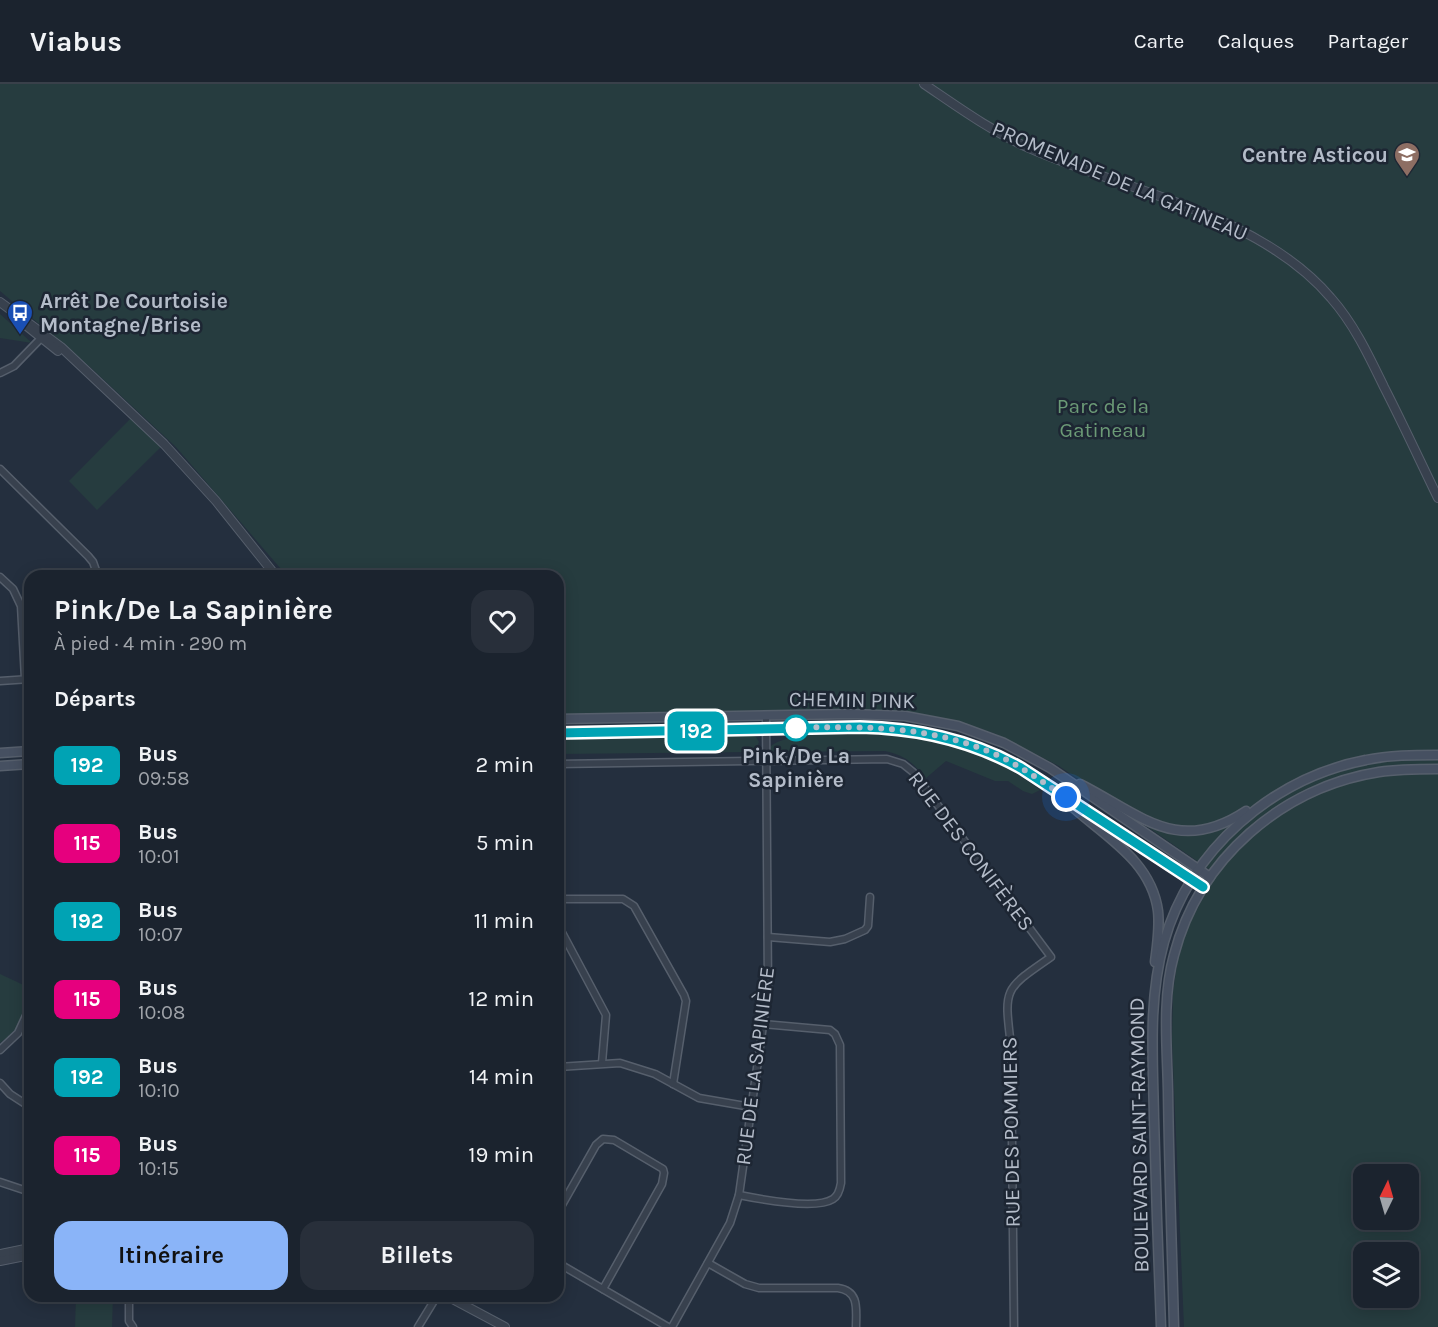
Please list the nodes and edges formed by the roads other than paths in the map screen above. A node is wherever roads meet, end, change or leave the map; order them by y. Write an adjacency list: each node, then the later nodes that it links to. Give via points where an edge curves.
1 (924, 84): 6 (street, PROMENADE DE LA GATINEAU, via 989,128 1029,148 1217,219 1297,265 1331,297 1362,342)
2 (0, 302): 3 (street)
3 (42, 336): 4 (street, via 9,370); 8 (street, via 172,452)
4 (0, 374)
5 (0, 470): 7 (street, via 88,556)
6 (1438, 498)
7 (96, 570)
8 (271, 570)
9 (0, 577): 10 (street, via 13,589 21,606)
10 (24, 637)
11 (24, 679): 12 (street)
12 (0, 681)
13 (766, 716): 14 (main road, CHEMIN PINK); 15 (street, RUE DE LA SAPINIÈRE); 26 (main road, CHEMIN PINK, via 879,714 933,720 983,734)
14 (564, 719)
15 (766, 729): 16 (main road, CHEMIN PINK); 22 (street, RUE DE LA SAPINIÈRE); 28 (main road, CHEMIN PINK, via 878,727 929,733 998,756)
16 (564, 733)
17 (1438, 750): 21 (main road)
18 (24, 751): 19 (main road)
19 (0, 753)
20 (1438, 755): 21 (main road, BOULEVARD SAINT-RAYMOND)
21 (1382, 757): 29 (main road, BOULEVARD SAINT-RAYMOND, via 1308,778)
22 (767, 761): 24 (street, RUE DES CONIFÈRES); 37 (street, RUE DE LA SAPINIÈRE); 38 (street, RUE DES CONIFÈRES, via 887,759 908,767)
23 (24, 764): 25 (main road)
24 (564, 764)
25 (0, 766)
26 (1050, 768): 29 (main road, via 1148,823 1180,831 1222,825); 30 (main road, CHEMIN PINK)
27 (1438, 769): 31 (main road, BOULEVARD SAINT-RAYMOND, via 1378,772 1344,780 1301,798 1252,828)
28 (1046, 784): 32 (main road, CHEMIN PINK); 39 (main road, via 1134,860 1150,883 1158,919)
29 (1273, 796): 30 (main road, BOULEVARD SAINT-RAYMOND, via 1231,831)
30 (1198, 870): 31 (main road, CHEMIN PINK); 32 (main road, BOULEVARD SAINT-RAYMOND)
31 (1210, 877): 33 (main road, BOULEVARD SAINT-RAYMOND)
32 (1192, 880): 33 (main road, CHEMIN PINK); 39 (main road, BOULEVARD SAINT-RAYMOND, via 1168,929)
33 (1203, 887): 70 (main road, BOULEVARD SAINT-RAYMOND, via 1180,931 1168,991)
34 (870, 897): 37 (street, via 868,926 845,939 830,942)
35 (564, 899): 46 (street, via 623,899 634,906 686,1001)
36 (564, 936): 43 (street, via 606,1015)
37 (768, 937): 41 (street, RUE DE LA SAPINIÈRE, via 768,990)
38 (1051, 957): 68 (street, RUE DES POMMIERS, via 1015,984 1007,1002 1011,1046)
39 (1153, 1005): 69 (main road, BOULEVARD SAINT-RAYMOND)
40 (24, 1022): 42 (street)
41 (763, 1024): 48 (street, RUE DE LA SAPINIÈRE); 51 (street, via 830,1030 838,1038 841,1183 836,1196 821,1203)
42 (0, 1050)
43 (602, 1063): 44 (street); 46 (street, via 639,1067)
44 (564, 1066)
45 (0, 1083): 47 (street)
46 (673, 1084): 48 (street, via 705,1100)
47 (24, 1103)
48 (751, 1107): 51 (street, RUE DE LA SAPINIÈRE)
49 (0, 1182): 50 (street)
50 (24, 1190)
51 (739, 1195): 57 (street, RUE DE LA SAPINIÈRE, via 730,1223)
52 (564, 1201): 59 (street, via 603,1139 614,1140 663,1169 662,1185)
53 (24, 1249): 54 (street)
54 (0, 1254)
55 (24, 1256): 56 (street)
56 (0, 1261)
57 (708, 1263): 66 (street, RUE DE LA SAPINIÈRE); 67 (street, via 759,1288 849,1291 855,1299)
58 (564, 1266): 59 (street)
59 (603, 1289): 66 (street)
60 (129, 1302): 63 (street, via 129,1321)
61 (433, 1302): 64 (street)
62 (458, 1302): 65 (street)
63 (134, 1327)
64 (418, 1327)
65 (505, 1327)
66 (670, 1327)
67 (856, 1327)
68 (1014, 1327)
69 (1161, 1327)
70 (1174, 1327)

